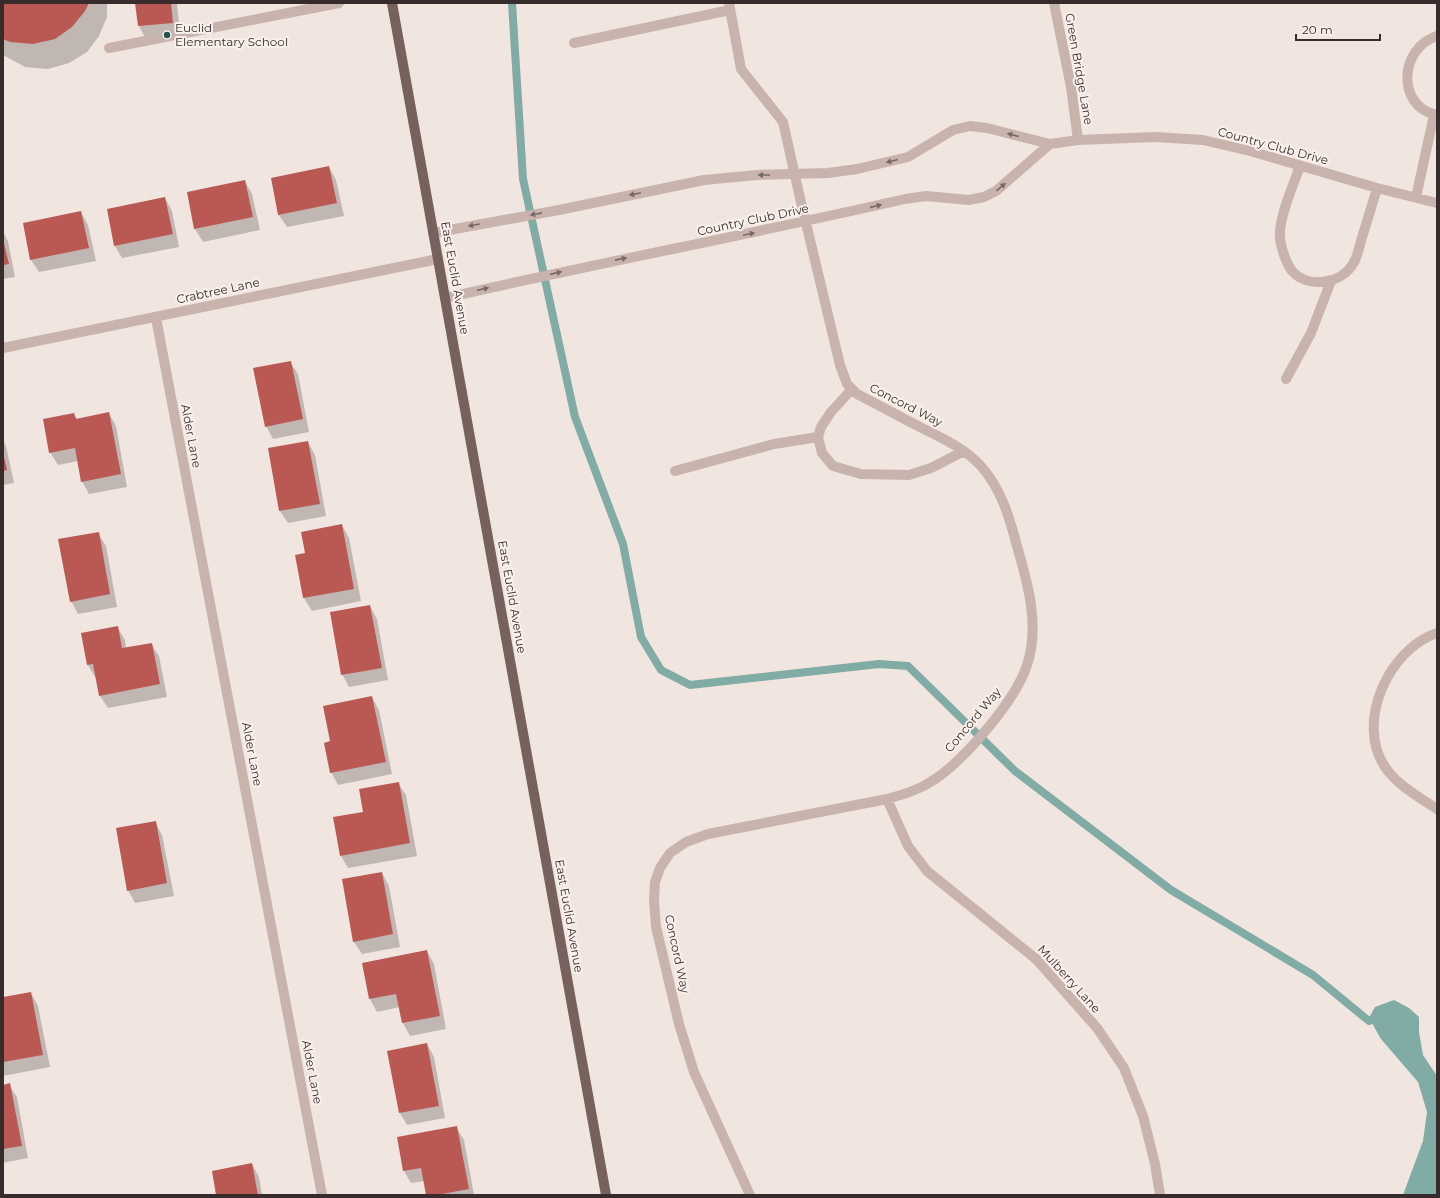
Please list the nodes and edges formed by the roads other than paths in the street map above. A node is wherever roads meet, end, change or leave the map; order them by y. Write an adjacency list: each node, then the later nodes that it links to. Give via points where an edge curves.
1 (339, 3): 7 (street)
2 (392, 3): 17 (main road, East Euclid Avenue)
3 (1054, 3): 9 (street, Green Bridge Lane, via 1071,87)
4 (730, 6): 6 (street); 12 (street, Concord Way, via 741,69 783,122)
5 (1437, 36): 8 (street, via 1424,42 1412,55 1407,78 1409,90 1415,100 1424,109)
6 (574, 43)
7 (109, 48)
8 (1436, 115): 14 (street)
9 (1078, 140): 10 (street, Country Club Drive); 11 (street, Country Club Drive, via 1155,137 1202,140)
10 (1050, 144): 12 (street, Country Club Drive, one-way to 12, via 970,126 953,130 908,157 857,169); 16 (street, Country Club Drive, one-way to 10, via 926,196 969,200 984,197 996,191)
11 (1300, 166): 13 (street, Country Club Drive); 19 (street, via 1282,222 1280,238 1284,254 1293,271 1305,279 1317,282)
12 (796, 174): 16 (street, Concord Way); 17 (street, Country Club Drive, one-way to 17, via 757,174 704,180)
13 (1377, 188): 14 (street, Country Club Drive); 19 (street, via 1354,264 1344,275)
14 (1416, 197): 15 (street, Country Club Drive)
15 (1437, 203)
16 (805, 222): 20 (street, Country Club Drive, one-way to 16, via 583,266 726,240); 24 (street, Concord Way, via 840,365 847,384)
17 (433, 233): 18 (main road, East Euclid Avenue)
18 (438, 259): 20 (main road, East Euclid Avenue); 21 (street, Crabtree Lane)
19 (1331, 281): 23 (street, via 1311,333)
20 (445, 298): 32 (main road, East Euclid Avenue)
21 (156, 318): 22 (street, Crabtree Lane); 31 (street, Alder Lane)
22 (3, 348)
23 (1286, 379)
24 (852, 388): 25 (street, via 830,412); 26 (street, Concord Way, via 857,394)
25 (818, 437): 26 (street, via 822,452 833,466 861,474 909,475 932,468); 27 (street, via 774,444)
26 (964, 451): 29 (street, Concord Way, via 979,464 996,485 1008,513 1030,591 1032,622 1027,665 1017,688 967,751 932,782)
27 (675, 471)
28 (1437, 633): 30 (street, via 1426,636 1404,653 1387,676 1377,704 1374,728 1377,747 1385,766 1403,785)
29 (887, 799): 33 (street, Concord Way, via 708,834 686,842 670,853 655,882 656,927 679,1024 694,1072); 34 (street, Mulberry Lane, via 908,846 927,871 1036,959 1097,1028 1124,1068 1143,1116)
30 (1437, 809)
31 (322, 1195)
32 (606, 1195)
33 (750, 1195)
34 (1160, 1195)

